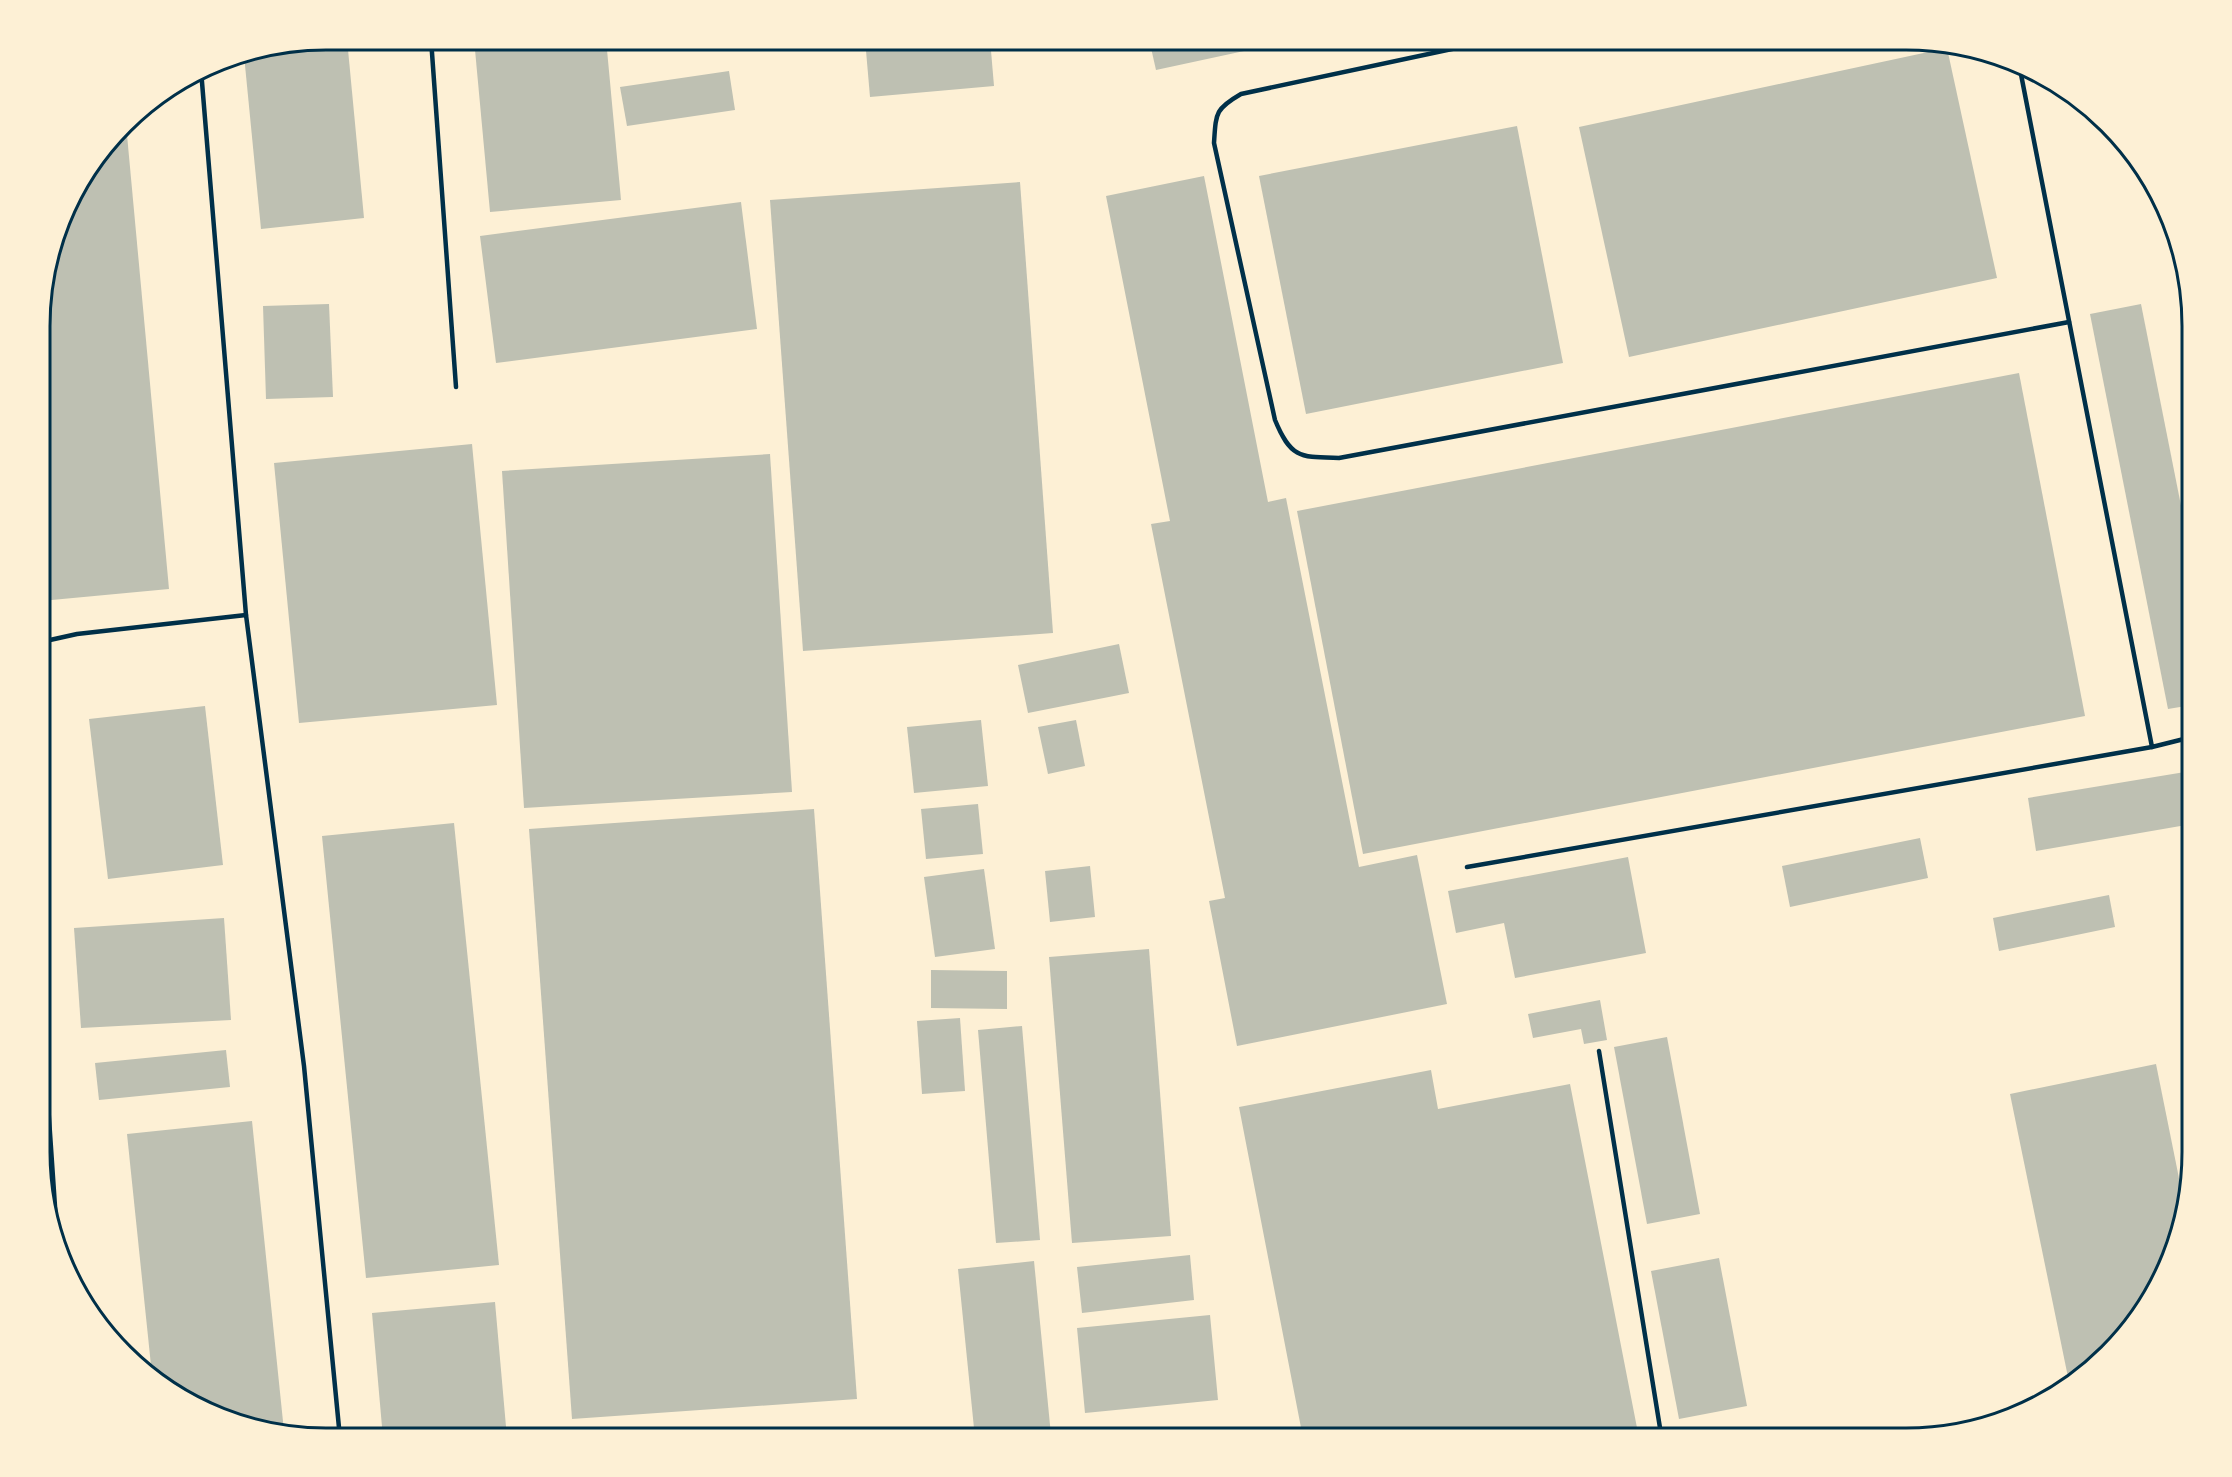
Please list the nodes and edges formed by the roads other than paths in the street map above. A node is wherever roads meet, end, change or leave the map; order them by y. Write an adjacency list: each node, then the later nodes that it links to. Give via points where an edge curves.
1 (432, 50): 6 (lane)
2 (1447, 50): 5 (lane, via 1241,94 1222,104 1216,118 1214,142 1275,420 1284,442 1305,457 1351,456)
3 (2021, 74): 5 (lane)
4 (202, 79): 7 (lane)
5 (2068, 321): 10 (lane)
6 (456, 387)
7 (246, 615): 8 (lane); 15 (lane, via 304,1066)
8 (50, 640)
9 (2182, 739): 10 (lane)
10 (2152, 747): 11 (lane)
11 (1467, 867)
12 (1599, 1051): 16 (lane)
13 (50, 1133): 14 (lane)
14 (55, 1206)
15 (339, 1428)
16 (1660, 1428)

